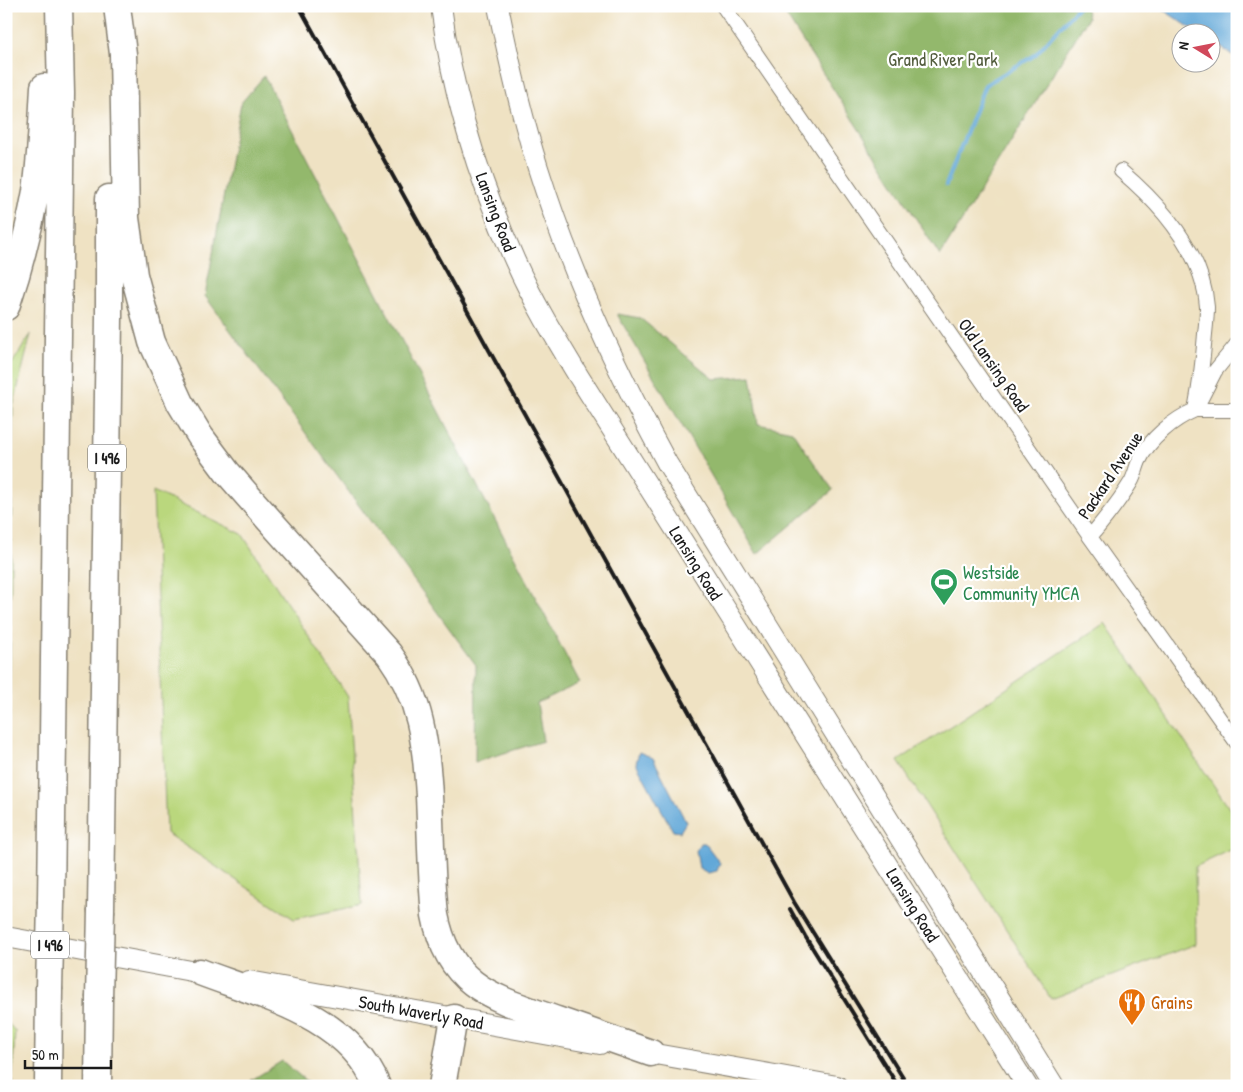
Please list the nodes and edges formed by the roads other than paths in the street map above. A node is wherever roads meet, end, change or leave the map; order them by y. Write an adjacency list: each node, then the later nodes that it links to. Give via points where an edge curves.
1 (46, 6): 9 (highway, via 38,173 28,229)
2 (59, 6): 20 (highway, I 496, bridge, via 61,93)
3 (109, 6): 18 (highway, I 496, bridge, via 109,318)
4 (117, 6): 19 (highway, via 123,54 128,240 152,342 180,403 211,452 379,642 402,674 416,707 424,740 434,909 446,950 461,972 492,996)
5 (441, 6): 26 (main road, Lansing Road, via 459,100 492,207 539,309 584,386)
6 (498, 6): 27 (main road, Lansing Road, via 511,69 541,176 580,280 642,417 668,464)
7 (723, 6): 13 (street, Old Lansing Road)
8 (1121, 170): 11 (street, via 1160,208 1196,263 1207,308 1203,366)
9 (6, 307)
10 (1237, 344): 11 (street, via 1215,371)
11 (1195, 410): 12 (street); 13 (street, Packard Avenue, via 1182,416 1153,441 1140,459 1133,480 1117,505)
12 (1237, 410)
13 (1090, 537): 14 (street, Old Lansing Road)
14 (1237, 743)
15 (6, 937): 16 (main road, South Waverly Road)
16 (200, 972): 17 (main road, South Waverly Road); 23 (highway, via 288,1005 329,1028 348,1044)
17 (454, 1018): 19 (main road, South Waverly Road); 24 (highway)
18 (99, 1029): 21 (highway, I 496); 22 (highway)
19 (651, 1053): 25 (main road, South Waverly Road)
20 (48, 1086)
21 (98, 1086)
22 (102, 1086)
23 (377, 1086)
24 (442, 1086)
25 (837, 1086)
26 (1027, 1086)
27 (1054, 1086)

